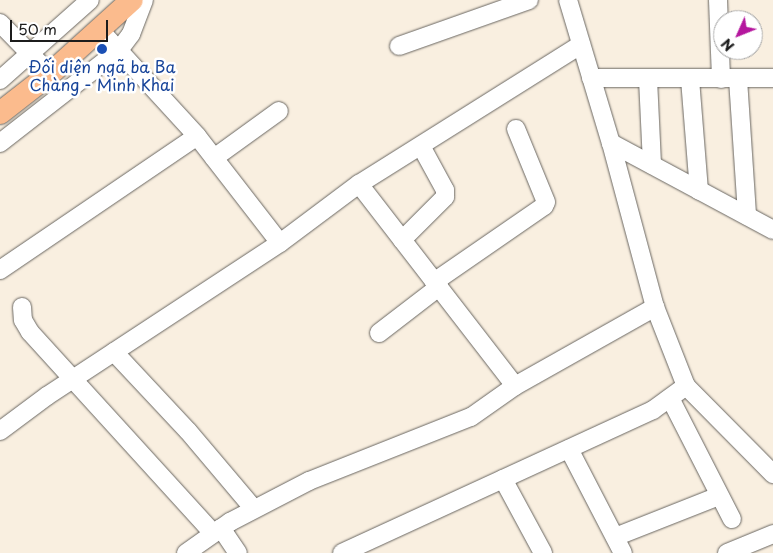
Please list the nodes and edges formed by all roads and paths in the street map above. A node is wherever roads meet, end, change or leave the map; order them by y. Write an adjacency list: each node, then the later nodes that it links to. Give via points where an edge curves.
1 (90, 0): 12 (street)
2 (132, 0): 8 (main road)
3 (144, 0): 11 (street, via 131,34)
4 (529, 0): 10 (street)
5 (568, 0): 9 (street)
6 (718, 0): 18 (street)
7 (0, 23): 12 (street)
8 (99, 29): 11 (street); 13 (main road)
9 (581, 45): 14 (street); 26 (street)
10 (399, 46)
11 (119, 50): 23 (street); 24 (street)
12 (30, 54): 13 (street); 19 (street)
13 (50, 74): 21 (main road)
14 (591, 78): 16 (street); 25 (street)
15 (773, 78): 18 (street)
16 (648, 79): 17 (street); 28 (street)
17 (690, 79): 18 (street); 30 (street)
18 (729, 79): 31 (street)
19 (0, 80)
20 (279, 111): 27 (street)
21 (0, 113)
22 (516, 129): 36 (street, via 546,202 544,206)
23 (197, 136): 27 (street); 35 (street)
24 (0, 143)
25 (610, 143): 28 (street); 38 (street)
26 (421, 146): 29 (street); 33 (street, via 445,190 444,197)
27 (214, 158): 34 (street)
28 (652, 165): 30 (street)
29 (359, 184): 33 (street); 34 (street)
30 (699, 190): 31 (street)
31 (747, 216): 32 (street)
32 (773, 230)
33 (402, 240): 36 (street)
34 (280, 242): 40 (street)
35 (0, 270)
36 (436, 285): 39 (street); 42 (street)
37 (22, 307): 41 (street, via 23,320 30,332)
38 (655, 307): 42 (street); 43 (street)
39 (379, 334)
40 (114, 352): 41 (street); 50 (street, via 188,431)
41 (72, 379): 45 (street); 52 (street)
42 (515, 386): 50 (street, via 451,427 309,481)
43 (686, 386): 44 (street); 47 (street)
44 (670, 398): 46 (street, via 654,410); 49 (street)
45 (0, 431)
46 (569, 449): 48 (street); 54 (street)
47 (773, 474)
48 (503, 479): 56 (street); 58 (street)
49 (719, 496): 51 (street); 54 (street)
50 (254, 509): 52 (street)
51 (732, 519)
52 (217, 530): 55 (street); 57 (street)
53 (773, 534): 60 (street)
54 (615, 537): 59 (street)
55 (192, 551)
56 (349, 552)
57 (238, 553)
58 (542, 553)
59 (622, 553)
60 (727, 553)

